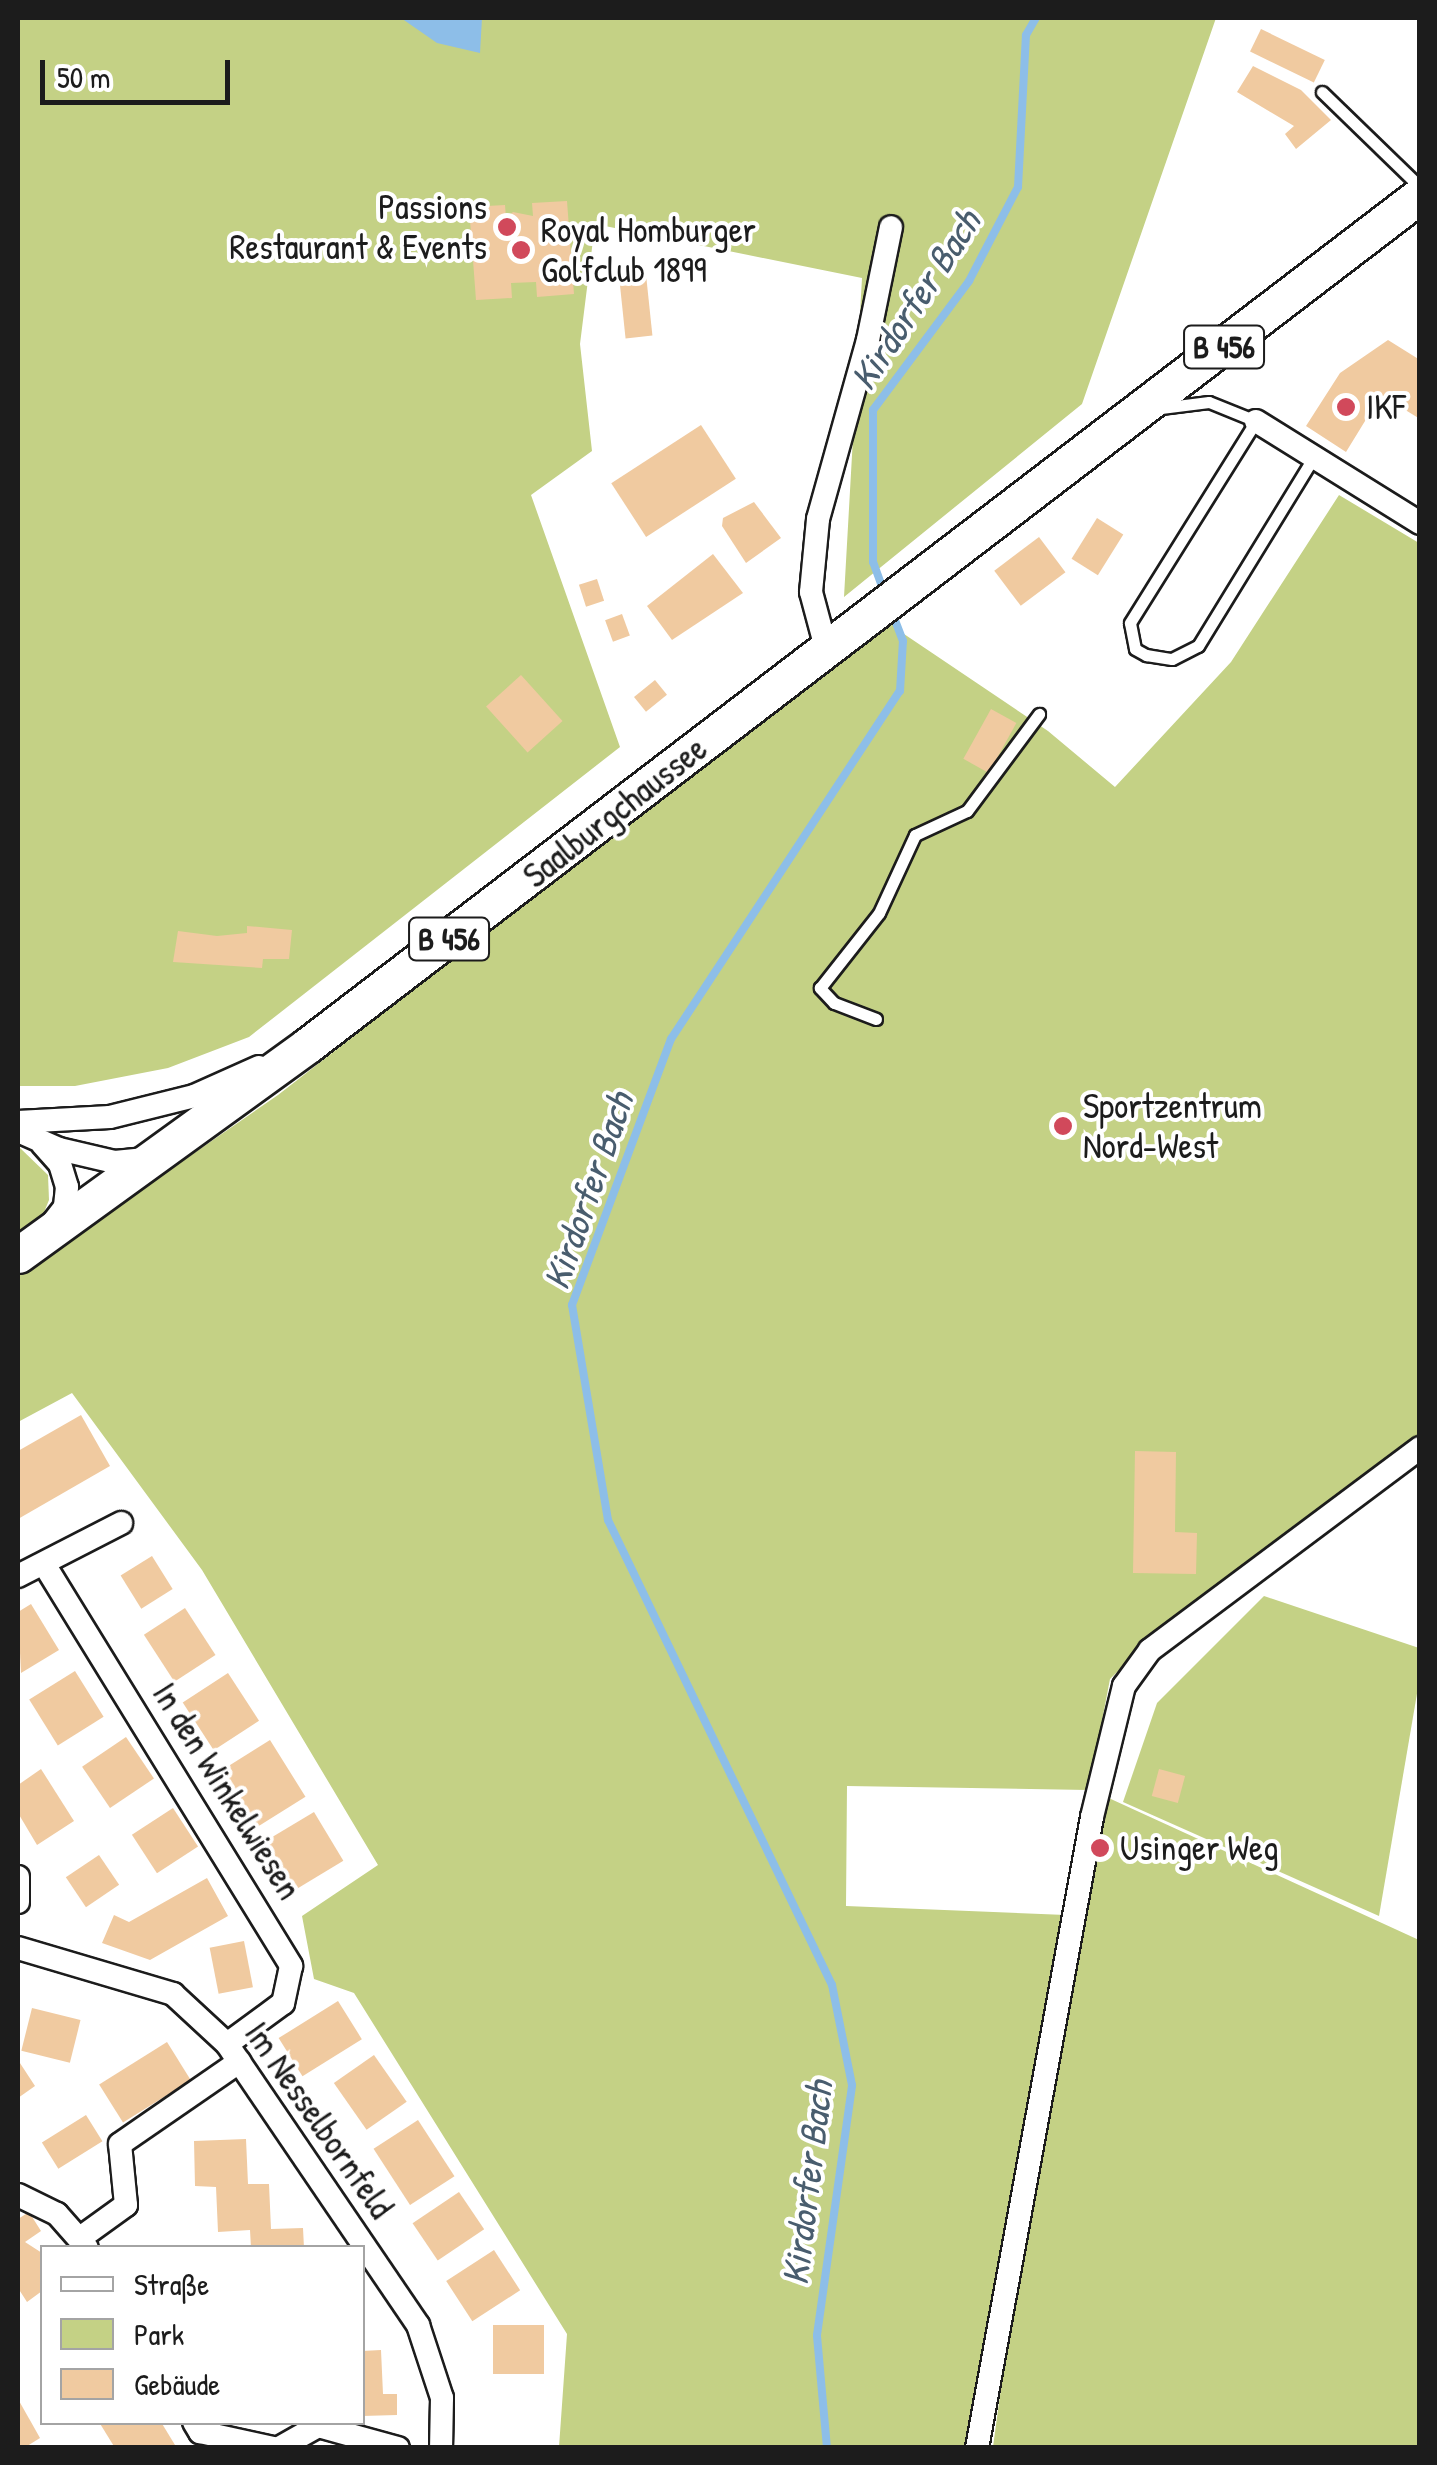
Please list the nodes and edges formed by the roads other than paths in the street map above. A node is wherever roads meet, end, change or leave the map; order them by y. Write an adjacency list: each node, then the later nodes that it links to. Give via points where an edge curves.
1 (1322, 92): 2 (lane)
2 (1420, 187)
3 (1420, 195): 5 (main road, B 456)
4 (890, 227): 9 (street, via 868,340 818,519 812,592)
5 (1142, 410): 6 (lane, via 1209,402); 9 (main road, Saalburgchaussee / B 456)
6 (1256, 421): 7 (street); 7 (lane, via 1130,623 1130,653 1172,658 1198,646)
7 (1314, 458): 8 (street)
8 (1420, 522)
9 (826, 648): 12 (main road, Saalburgchaussee / B 456)
10 (1039, 714): 11 (lane, via 967,811 915,834 879,913 820,988 834,1002)
11 (876, 1019)
12 (308, 1045): 13 (street, via 194,1096 110,1117); 16 (main road, Saalburgchaussee / B 456)
13 (18, 1122)
14 (18, 1130): 15 (street)
15 (41, 1142): 16 (street, via 116,1162); 17 (street, via 60,1164 65,1207)
16 (164, 1149): 17 (main road, Saalburgchaussee / B 456)
17 (27, 1248)
18 (1420, 1448): 34 (street, via 1150,1650 1124,1686 1092,1817)
19 (121, 1523): 20 (street)
20 (44, 1564): 21 (street); 25 (street, In den Winkelwiesen, via 291,1966 283,2002)
21 (18, 1576)
22 (18, 1877): 23 (street)
23 (18, 1902)
24 (18, 1948): 25 (street, Im Nesselbornfeld, via 174,1994)
25 (233, 2053): 27 (street, In den Winkelwiesen, via 120,2144 126,2205); 28 (street, Im Nesselbornfeld)
26 (18, 2195): 27 (street)
27 (85, 2242)
28 (364, 2245)
29 (365, 2247): 33 (street, Im Nesselbornfeld, via 418,2325 442,2398)
30 (196, 2425): 31 (street, via 200,2432)
31 (276, 2448): 32 (street, via 318,2426)
32 (398, 2448)
33 (441, 2448)
34 (977, 2448)

